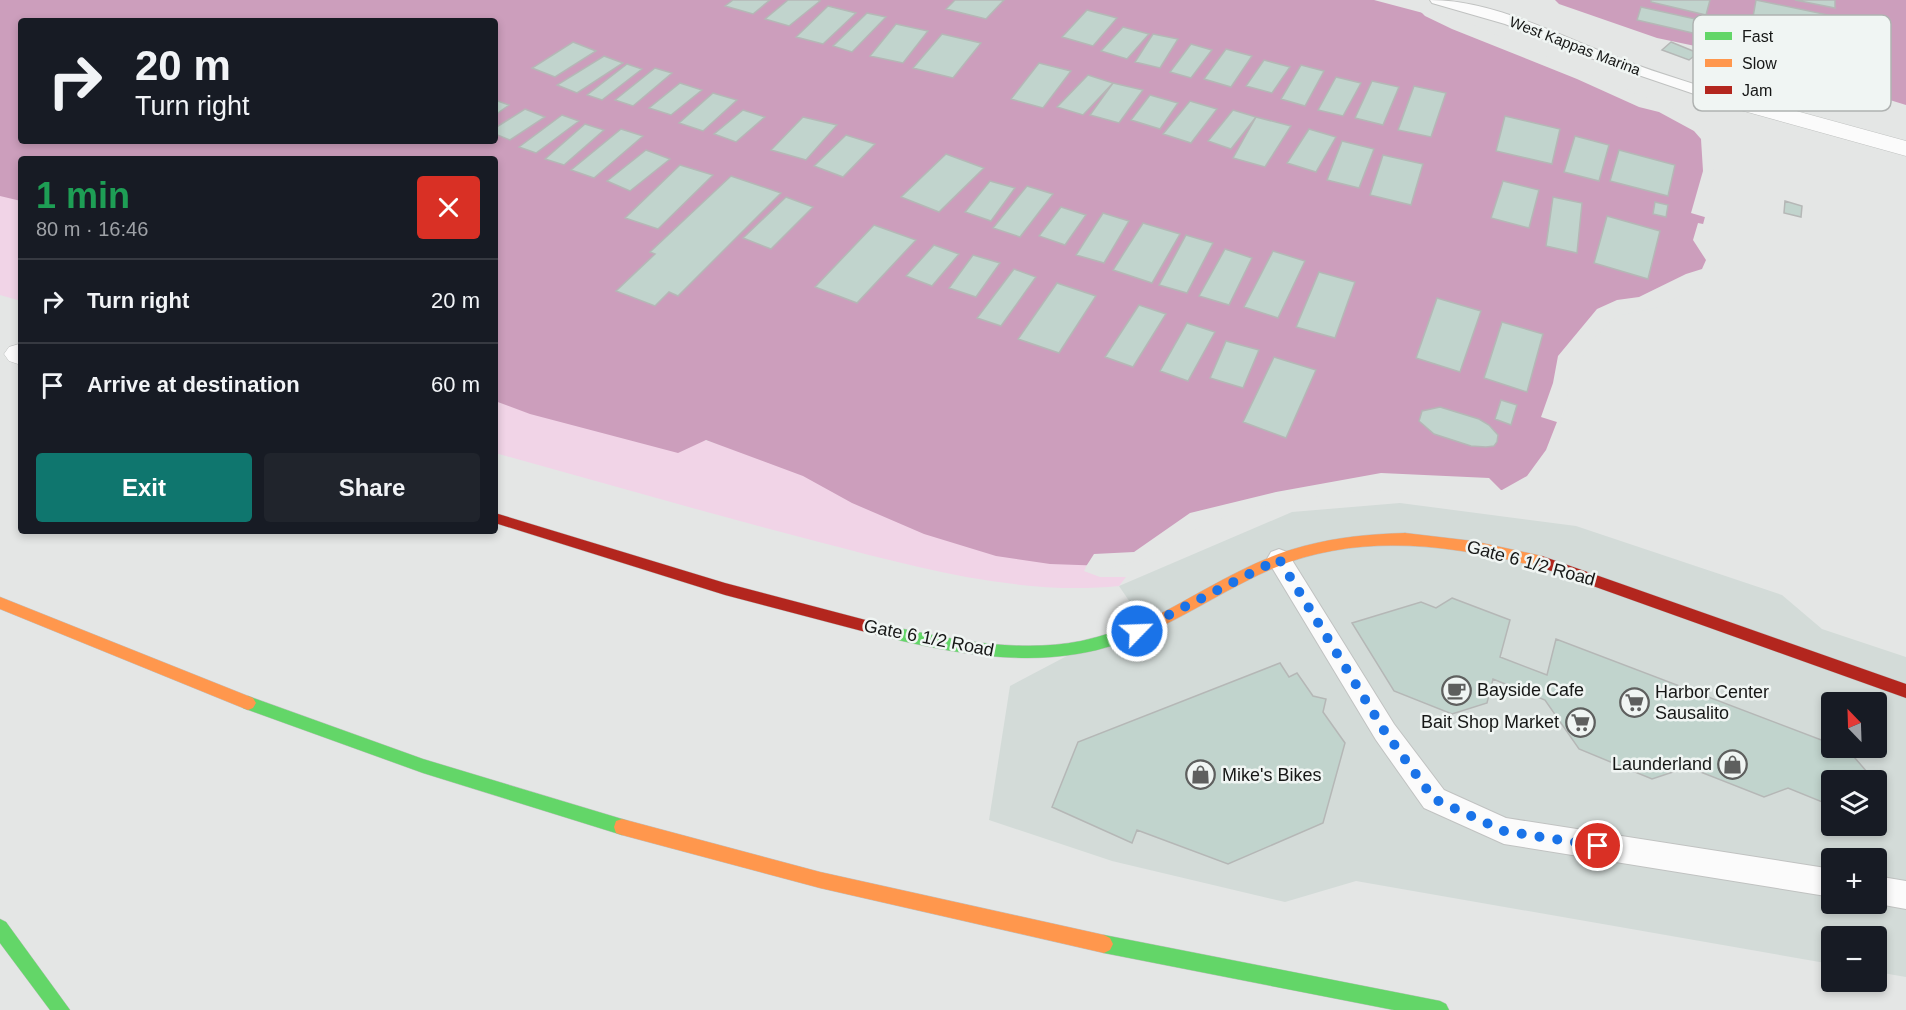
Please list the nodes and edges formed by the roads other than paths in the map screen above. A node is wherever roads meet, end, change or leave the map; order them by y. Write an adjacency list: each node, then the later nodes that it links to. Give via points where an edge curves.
1 (1437, 0): 2 (lane, West Kappas Marina, via 1510,21)
2 (1693, 89)
3 (1769, 111): 4 (street)
4 (1906, 149)
5 (498, 519): 6 (main road, Gate 6 1/2 Road, via 842,621 944,645 1018,653 1082,648 1116,639)
6 (1279, 559): 8 (main road, Gate 6 1/2 Road, via 1335,542 1389,537 1481,547 1596,580); 9 (lane, via 1385,732 1434,799 1504,831)
7 (0, 603): 14 (main road, via 324,732 492,787 734,858 994,920)
8 (1906, 691)
9 (1821, 881)
10 (1887, 892): 11 (lane)
11 (1906, 895)
12 (0, 928): 13 (main road)
13 (61, 1010)
14 (1440, 1010)

